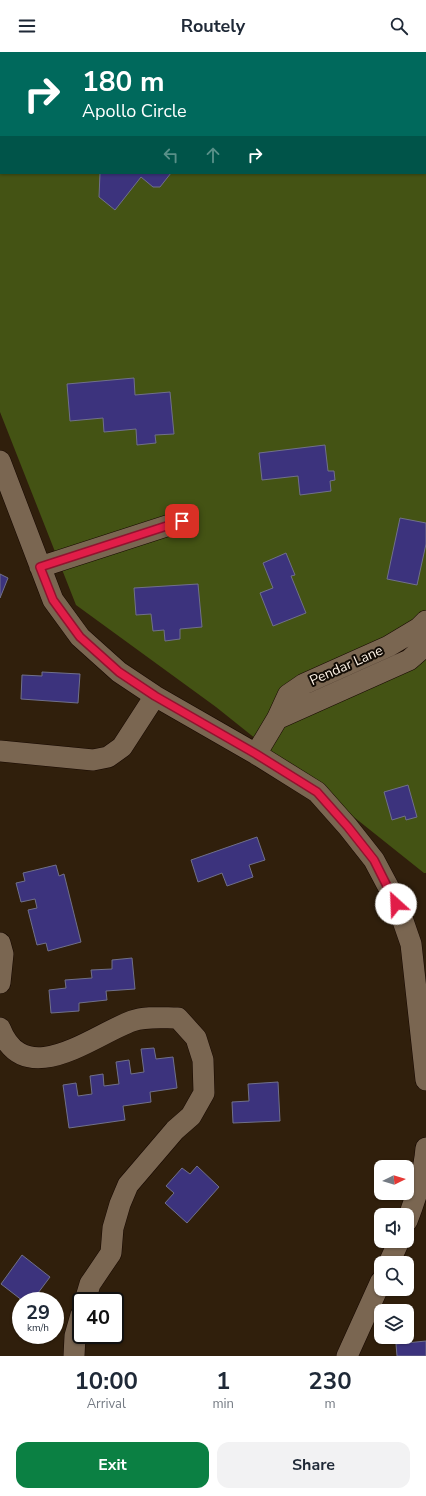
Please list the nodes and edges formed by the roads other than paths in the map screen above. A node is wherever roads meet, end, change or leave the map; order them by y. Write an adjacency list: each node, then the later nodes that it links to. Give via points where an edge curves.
1 (0, 461): 2 (street)
2 (6, 497): 4 (street)
3 (182, 521): 4 (street)
4 (40, 567): 7 (street, via 53,600 80,637 119,672)
5 (426, 621): 8 (street, Pendar Lane, via 389,646 304,684 288,695)
6 (426, 645): 8 (street, Pendar Lane, via 409,660)
7 (155, 696): 9 (street, via 122,747 108,757 93,760); 10 (street)
8 (277, 719): 10 (street, Pendar Lane)
9 (0, 751)
10 (256, 754): 14 (street, via 317,792 374,860 391,892 410,944)
11 (0, 943): 12 (street, via 3,954)
12 (0, 983)
13 (0, 1028): 17 (street, via 14,1050 28,1057 47,1058 64,1053 133,1021 152,1018 178,1018 196,1038 203,1060 204,1093 191,1116 128,1185 113,1228 111,1253 90,1284)
14 (426, 1080)
15 (426, 1148): 16 (street, via 425,1162)
16 (412, 1208)
17 (88, 1292)
18 (374, 1296): 21 (street)
19 (74, 1344): 20 (street)
20 (74, 1356)
21 (347, 1356)

